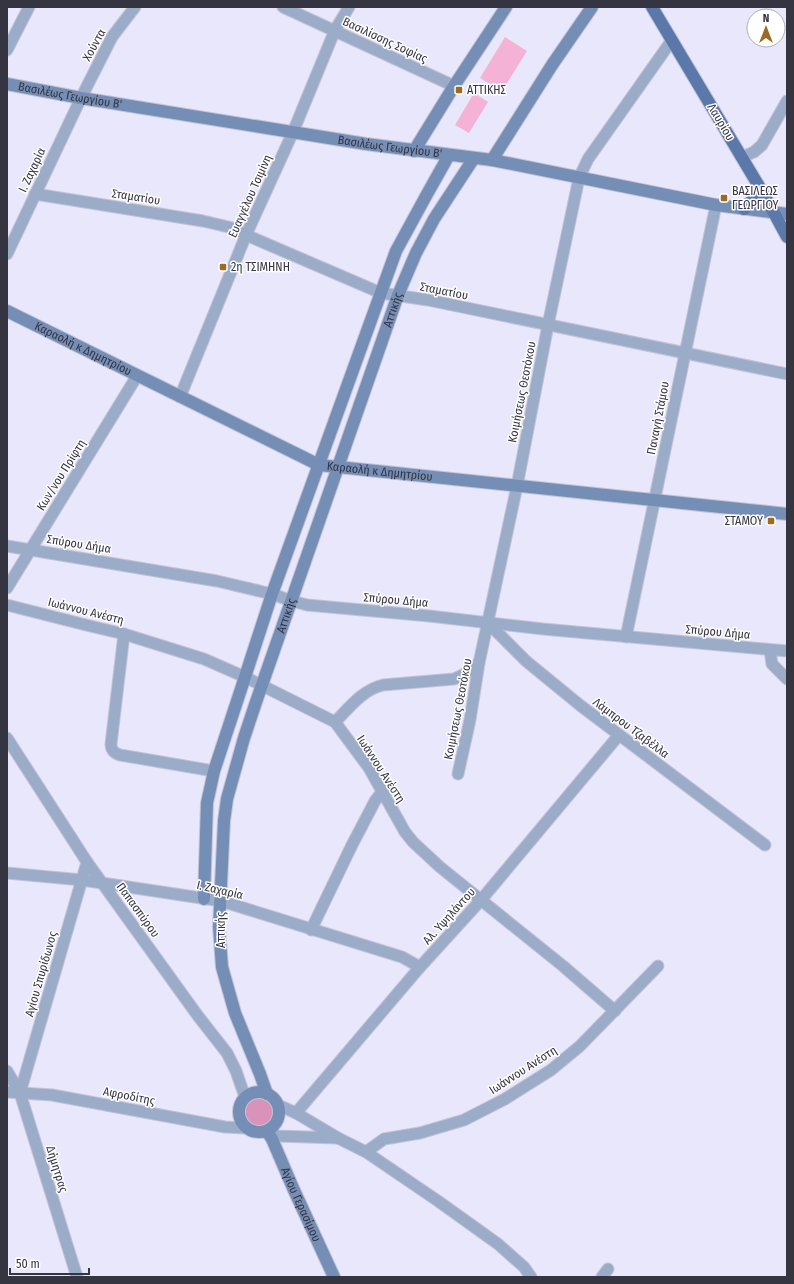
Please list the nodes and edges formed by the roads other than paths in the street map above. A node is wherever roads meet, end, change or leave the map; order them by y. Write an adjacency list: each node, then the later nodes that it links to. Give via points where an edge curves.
1 (38, 7): 8 (street)
2 (135, 7): 14 (street, Χούντα, via 112,37)
3 (283, 7): 9 (street, Βασιλίσσης Σοφίας)
4 (349, 7): 9 (street, Ευαγγέλου Τσιμίνη)
5 (506, 7): 13 (street)
6 (592, 7): 21 (street)
7 (652, 7): 10 (main road, Λαυρίου)
8 (28, 10): 11 (street)
9 (335, 30): 13 (street, Βασιλίσσης Σοφίας); 16 (street, Ευαγγέλου Τσιμίνη)
10 (672, 40): 19 (main road, Λαυρίου); 22 (street, Κοιμήσεως Θεοτόκου, via 588,159)
11 (7, 50)
12 (7, 84): 14 (street, Βασιλέως Γεωργίου Β')
13 (454, 86): 17 (street)
14 (81, 98): 16 (street, Βασιλέως Γεωργίου Β'); 24 (street, Ι. Ζαχαρία)
15 (787, 101): 19 (street, via 762,145)
16 (293, 132): 17 (street, Βασιλέως Γεωργίου Β'); 29 (street, Ευαγγέλου Τσιμίνη)
17 (414, 151): 18 (street, Βασιλέως Γεωργίου Β')
18 (449, 155): 20 (street, Βασιλέως Γεωργίου Β'); 32 (street, Αττικής, via 396,251)
19 (742, 157): 23 (main road, Λαυρίου)
20 (474, 158): 21 (street, Βασιλέως Γεωργίου Β'); 33 (street, Αττικής, via 434,219)
21 (492, 160): 22 (street, Βασιλέως Γεωργίου Β')
22 (578, 178): 25 (street, Βασιλέως Γεωργίου Β'); 35 (street, Κοιμήσεως Θεοτόκου)
23 (758, 185): 26 (main road, via 754,198); 27 (main road, Λαυρίου)
24 (35, 194): 29 (street, Σταματίου, via 203,221 233,228); 31 (street, Ι. Ζαχαρία)
25 (716, 205): 26 (street, Βασιλέως Γεωργίου Β'); 36 (street, Παναγή Στάμου)
26 (744, 209): 27 (street, Βασιλέως Γεωργίου Β')
27 (773, 211): 28 (street, Βασιλέως Γεωργίου Β'); 30 (main road, Λαυρίου)
28 (787, 214)
29 (246, 235): 32 (street, Σταματίου); 39 (street, Ευαγγέλου Τσιμίνη)
30 (787, 237)
31 (7, 254)
32 (381, 293): 33 (street, Σταματίου); 40 (street, Αττικής)
33 (398, 296): 35 (street, Σταματίου); 41 (street, Αττικής)
34 (7, 311): 38 (street, Καραολή κ Δημητρίου)
35 (548, 325): 36 (street, Σταματίου); 42 (street, Κοιμήσεως Θεοτόκου)
36 (684, 354): 37 (street, Σταματίου); 43 (street, Παναγή Στάμου)
37 (787, 374)
38 (137, 376): 39 (street, Καραολή κ Δημητρίου); 46 (street, Κων/νου Πρίφτη)
39 (180, 397): 40 (street, Καραολή κ Δημητρίου)
40 (319, 465): 41 (street, Καραολή κ Δημητρίου); 48 (street, Αττικής)
41 (337, 466): 42 (street, Καραολή κ Δημητρίου); 49 (street, Αττικής)
42 (517, 486): 43 (street, Καραολή κ Δημητρίου); 51 (street, Κοιμήσεως Θεοτόκου)
43 (655, 500): 44 (street, Καραολή κ Δημητρίου); 53 (street, Παναγή Στάμου)
44 (787, 514)
45 (7, 546): 46 (street, Σπύρου Δήμα)
46 (31, 550): 47 (street, Κων/νου Πρίφτη); 48 (street, Σπύρου Δήμα, via 217,580)
47 (7, 588)
48 (272, 594): 49 (street, Σπύρου Δήμα); 57 (street, Αττικής)
49 (292, 602): 51 (street, Σπύρου Δήμα, via 307,606); 59 (street, Αττικής)
50 (7, 605): 52 (street, Ιωάννου Ανέστη)
51 (488, 623): 53 (street, Σπύρου Δήμα); 56 (street, Κοιμήσεως Θεοτόκου); 61 (street, Λάμπρου Τζαβέλλα, via 526,661)
52 (124, 634): 57 (street, Ιωάννου Ανέστη, via 204,659); 63 (street, via 112,750 120,755)
53 (626, 637): 54 (street, Σπύρου Δήμα)
54 (770, 650): 55 (street, Σπύρου Δήμα); 58 (street, via 772,664)
55 (787, 650)
56 (479, 663): 60 (street, via 465,674 454,678 375,687 365,692); 64 (street, Κοιμήσεως Θεοτόκου)
57 (245, 677): 59 (street, Ιωάννου Ανέστη); 63 (street, Αττικής)
58 (787, 679)
59 (262, 686): 60 (street, Ιωάννου Ανέστη); 73 (street, Αττικής, via 227,799)
60 (334, 722): 65 (street, Ιωάννου Ανέστη, via 369,768)
61 (619, 734): 66 (street, Λάμπρου Τζαβέλλα); 72 (street, Αλ. Υψηλάντου)
62 (7, 738): 67 (street, Παπασπύρου)
63 (214, 771): 71 (street, Αττικής, via 207,803)
64 (458, 774)
65 (382, 792): 72 (street, Ιωάννου Ανέστη, via 413,842); 74 (street, via 352,845)
66 (765, 844)
67 (87, 862): 69 (street, Αγίου Σπυρίδωνος); 70 (street, Παπασπύρου)
68 (7, 873): 69 (street, Ι. Ζαχαρία)
69 (82, 880): 70 (street, Ι. Ζαχαρία); 80 (street, Αγίου Σπυρίδωνος)
70 (102, 883): 71 (street, Ι. Ζαχαρία); 82 (street, Παπασπύρου, via 227,1053)
71 (204, 899): 73 (street, Ι. Ζαχαρία)
72 (481, 900): 76 (street, Αλ. Υψηλάντου); 77 (street, Ιωάννου Ανέστη)
73 (221, 901): 74 (street, Ι. Ζαχαρία); 81 (street, Αττικής, via 219,927 222,967 235,1013)
74 (312, 930): 76 (street, Ι. Ζαχαρία, via 402,957)
75 (658, 966): 77 (street, Ιωάννου Ανέστη)
76 (420, 967): 84 (street, Αλ. Υψηλάντου)
77 (615, 1010): 88 (street, Ιωάννου Ανέστη, via 580,1046 551,1070 505,1099 464,1120 420,1133 384,1139)
78 (7, 1071): 80 (street, Δήμητρας)
79 (7, 1092): 80 (street, Αφροδίτης)
80 (20, 1093): 85 (street, Αφροδίτης, via 52,1095 225,1127); 89 (street, Δήμητρας)
81 (267, 1094): 82 (street, via 256,1092); 83 (street, via 276,1100)
82 (245, 1097): 85 (street, via 239,1109 239,1116)
83 (278, 1105): 84 (street); 86 (street, via 280,1111 277,1122)
84 (296, 1113): 87 (street)
85 (246, 1128): 86 (street, via 256,1133)
86 (268, 1131): 87 (street, via 276,1136); 90 (street, Αγίου Γερασίμου)
87 (338, 1138): 88 (street)
88 (366, 1152): 91 (street, via 480,1230 524,1267)
89 (77, 1277)
90 (334, 1277)
91 (531, 1277)

